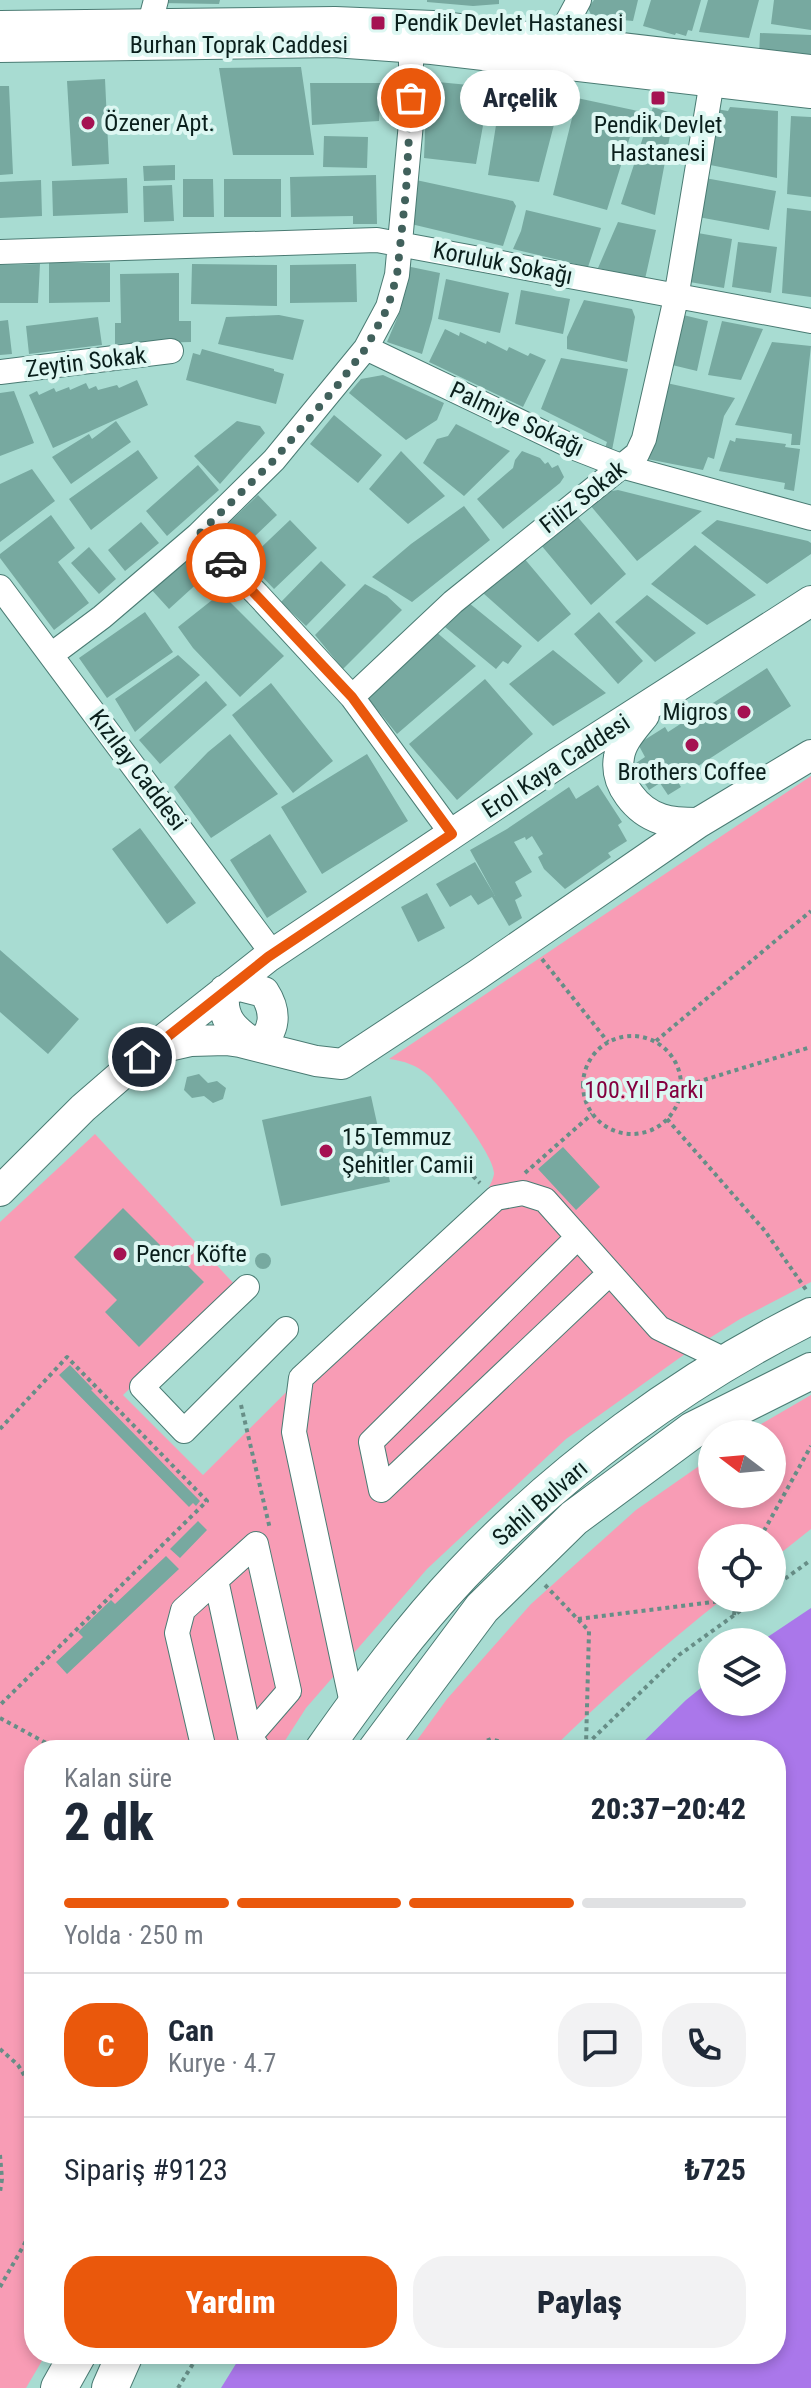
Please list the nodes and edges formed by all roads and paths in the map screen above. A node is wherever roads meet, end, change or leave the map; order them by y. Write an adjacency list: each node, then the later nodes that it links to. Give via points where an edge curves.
1 (579, 0): 5 (street)
2 (350, 22): 3 (main road, Burhan Toprak Caddesi); 5 (main road, Burhan Toprak Caddesi); 7 (main road, Burhan Toprak Caddesi)
3 (149, 23): 4 (main road, Burhan Toprak Caddesi); 6 (main road, Burhan Toprak Caddesi); 8 (main road)
4 (0, 26)
5 (557, 41): 9 (main road, Burhan Toprak Caddesi)
6 (0, 47)
7 (411, 48): 10 (main road, Burhan Toprak Caddesi); 12 (street, via 411,123)
8 (0, 60)
9 (811, 70)
10 (712, 81): 11 (main road, Burhan Toprak Caddesi); 14 (street, Filiz Sokak)
11 (811, 93)
12 (398, 243): 13 (street, Koruluk Sokağı); 14 (street, Koruluk Sokağı); 16 (street, via 388,307)
13 (0, 252)
14 (676, 298): 15 (street, Koruluk Sokağı); 19 (street, Filiz Sokak, via 644,439 637,454)
15 (811, 321)
16 (366, 348): 19 (street, Palmiye Sokağı); 21 (street, via 274,460)
17 (171, 351): 18 (street, Zeytin Sokak)
18 (0, 372)
19 (621, 466): 20 (street, Palmiye Sokağı); 25 (street, Filiz Sokak, via 453,602)
20 (811, 518)
21 (198, 535): 24 (street); 25 (street)
22 (0, 587): 24 (street, Kızılay Caddesi)
23 (811, 601): 26 (main road, Erol Kaya Caddesi)
24 (51, 655): 32 (street, Kızılay Caddesi)
25 (352, 697): 29 (street)
26 (652, 704): 28 (main road, via 619,754 621,781 648,813); 29 (main road, Erol Kaya Caddesi)
27 (811, 755): 28 (main road)
28 (698, 823): 31 (main road)
29 (452, 834): 32 (main road, Erol Kaya Caddesi)
30 (811, 911): 35 (path)
31 (528, 941): 36 (path); 37 (main road, via 342,1064)
32 (273, 954): 33 (main road, Erol Kaya Caddesi)
33 (225, 990): 37 (main road, via 227,1020); 37 (main road, via 253,988 271,1002 273,1026); 39 (main road, Erol Kaya Caddesi)
34 (623, 1036): 35 (path); 36 (path); 41 (path, via 608,1042 587,1066 584,1090); 43 (path, via 655,1042 679,1074 674,1110)
35 (656, 1041): 40 (path, via 675,1061)
36 (608, 1042): 41 (path, via 586,1066 585,1099)
37 (257, 1046): 39 (main road, via 207,1040)
38 (811, 1047): 40 (path)
39 (150, 1050): 45 (main road, Erol Kaya Caddesi)
40 (681, 1087): 42 (path)
41 (592, 1114): 43 (path, via 619,1133); 46 (path)
42 (667, 1119): 43 (path); 50 (path, via 765,1231)
43 (645, 1132)
44 (473, 1176): 46 (path)
45 (0, 1191)
46 (496, 1198): 47 (street, via 523,1193 545,1200); 68 (street, via 301,1378 294,1432)
47 (578, 1237): 48 (street); 48 (street, via 371,1442 381,1490)
48 (610, 1273): 53 (street, via 659,1328)
49 (247, 1287): 52 (street, via 142,1387 184,1431)
50 (811, 1297)
51 (811, 1316): 53 (highway, Sahil Bulvarı)
52 (286, 1329)
53 (727, 1361): 68 (highway, Sahil Bulvarı, via 587,1460 495,1541 435,1604)
54 (811, 1371): 59 (highway, Sahil Bulvarı, via 693,1430 574,1518)
55 (0, 1429): 67 (path, via 67,1357 207,1501)
56 (811, 1446): 57 (path)
57 (768, 1524)
58 (811, 1560): 60 (path)
59 (526, 1566): 66 (path); 75 (highway, Sahil Bulvarı, via 482,1608)
60 (786, 1578)
61 (216, 1580): 71 (street, via 183,1610 177,1633); 72 (street); 73 (street, via 256,1544 289,1691)
62 (698, 1603): 66 (path)
63 (734, 1612): 65 (path)
64 (738, 1612): 65 (path)
65 (734, 1615): 77 (path, via 679,1655)
66 (578, 1619): 76 (path, via 589,1631)
67 (0, 1705)
68 (353, 1708): 74 (highway, Sahil Bulvarı)
69 (0, 1718): 70 (path)
70 (41, 1740)
71 (202, 1740)
72 (253, 1740)
73 (256, 1740)
74 (330, 1740)
75 (383, 1740)
76 (586, 1740)
77 (591, 1740)
78 (0, 2049): 79 (path)
79 (24, 2075)
80 (0, 2155): 81 (path)
81 (0, 2192)
82 (24, 2245): 83 (path)
83 (0, 2287)
84 (72, 2364): 87 (highway)
85 (121, 2364): 88 (highway)
86 (193, 2364): 89 (path)
87 (59, 2388)
88 (110, 2388)
89 (178, 2388)

